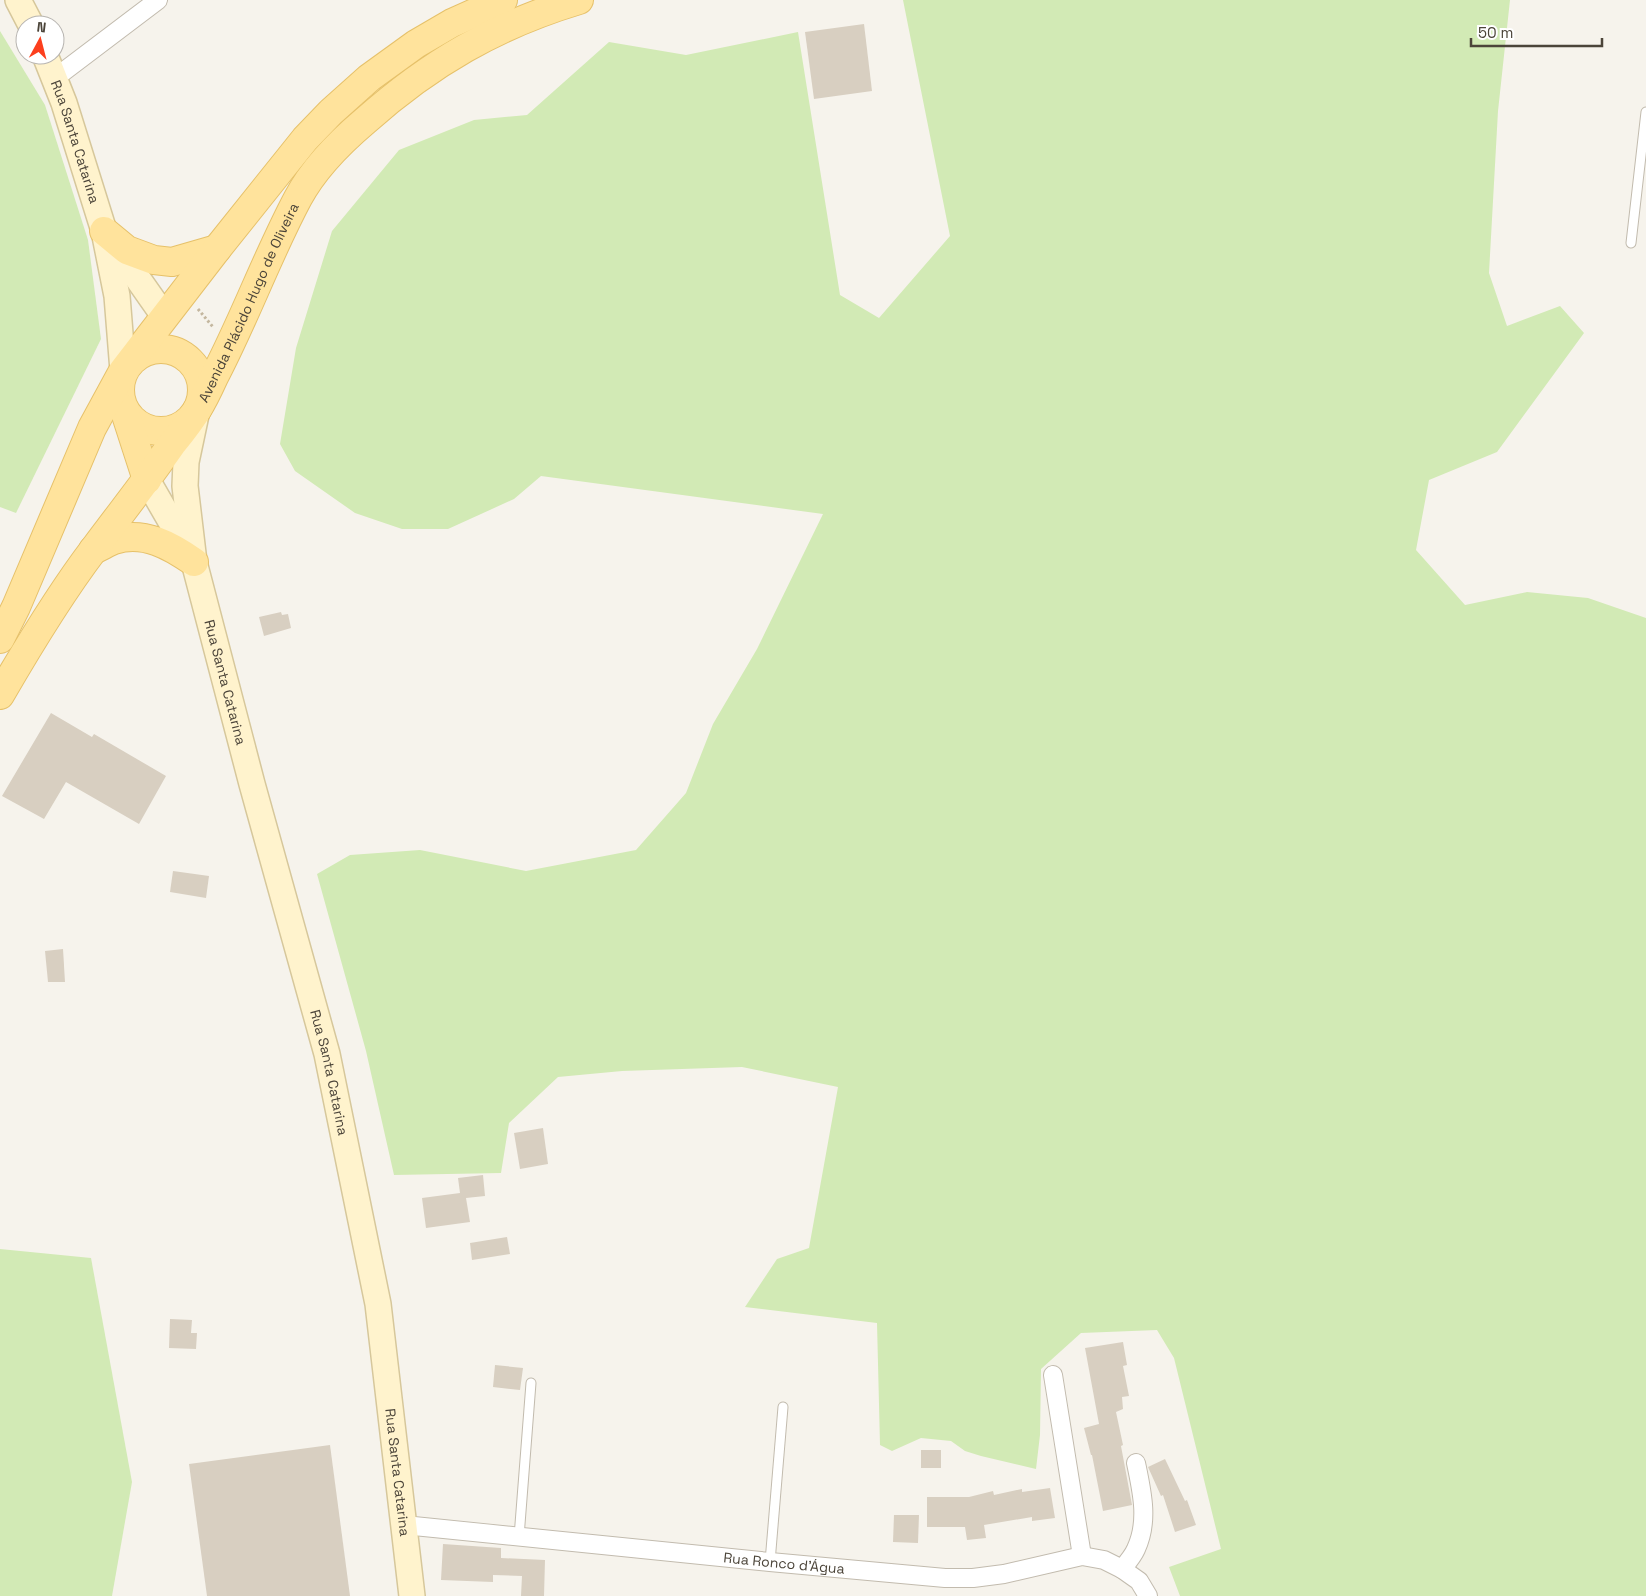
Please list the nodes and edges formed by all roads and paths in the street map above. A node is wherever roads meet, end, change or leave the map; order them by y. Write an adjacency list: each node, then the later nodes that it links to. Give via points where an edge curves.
1 (18, 0): 5 (street)
2 (158, 0): 7 (street)
3 (503, 0): 11 (main road, via 452,23 369,78 305,139)
4 (579, 0): 16 (main road, Avenida Plácido Hugo de Oliveira, via 511,24 454,54 388,100 349,134 322,163 300,195 280,232 230,347)
5 (26, 15)
6 (49, 65): 7 (street, Rua Santa Catarina)
7 (55, 78): 9 (street, Rua Santa Catarina)
8 (1646, 112): 10 (lane)
9 (104, 231): 11 (main road, via 127,250 154,260 172,262); 12 (street, Rua Santa Catarina); 14 (street, Rua Santa Catarina, via 117,296)
10 (1631, 243)
11 (217, 248): 12 (main road)
12 (164, 316): 13 (main road, Rua Santa Catarina); 14 (main road)
13 (195, 366): 14 (main road, via 176,351 163,348 139,354); 16 (main road, via 202,388)
14 (123, 371): 15 (main road, via 120,397); 20 (main road, via 92,428)
15 (124, 409): 16 (main road, via 132,419 154,430 179,427); 17 (main road, Rua Santa Catarina)
16 (197, 410): 17 (main road, Avenida Plácido Hugo de Oliveira); 19 (street, Rua Santa Catarina, via 186,462 185,486)
17 (146, 480): 18 (main road, Avenida Plácido Hugo de Oliveira); 19 (street, Rua Santa Catarina)
18 (93, 550): 19 (main road, via 115,540 132,537 160,541); 21 (main road, Avenida Plácido Hugo de Oliveira)
19 (194, 562): 26 (street, Rua Santa Catarina, via 327,1054 378,1304)
20 (0, 639)
21 (0, 695)
22 (1053, 1375): 28 (street)
23 (531, 1382): 27 (lane)
24 (783, 1407): 29 (lane)
25 (1136, 1463): 30 (street, via 1144,1507 1143,1527 1136,1550)
26 (404, 1525): 27 (street, Rua Ronco d’Água); 31 (street, Rua Santa Catarina)
27 (519, 1537): 29 (street, Rua Ronco d’Água)
28 (1082, 1556): 29 (street, Rua Ronco d’Água, via 973,1578); 30 (street, Rua Ronco d’Água, via 1104,1560)
29 (770, 1562)
30 (1122, 1569): 32 (street, Rua Ronco d’Água, via 1139,1581)
31 (412, 1596)
32 (1148, 1596)

